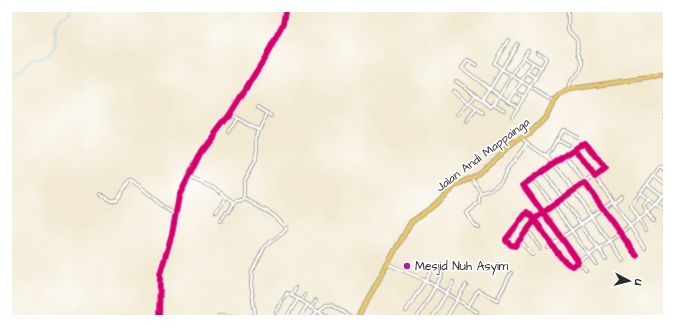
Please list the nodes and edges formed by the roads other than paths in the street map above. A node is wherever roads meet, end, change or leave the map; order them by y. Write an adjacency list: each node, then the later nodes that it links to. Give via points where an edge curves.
1 (286, 7): 36 (street, via 274,43)
2 (568, 7): 20 (street, via 568,30 578,41 578,53 582,64 581,71 570,82)
3 (508, 40): 11 (street, via 494,61)
4 (517, 44): 11 (street)
5 (528, 50): 7 (street)
6 (537, 52): 10 (street, via 546,59)
7 (524, 57): 8 (street); 14 (street)
8 (533, 63): 10 (street); 12 (street)
9 (476, 66): 19 (street, via 468,60 462,68)
10 (542, 68): 15 (street)
11 (502, 69): 14 (street); 19 (street)
12 (527, 72): 15 (street); 17 (street)
13 (668, 75): 20 (main road, Jalan Andi Mappainga)
14 (512, 76): 17 (street); 24 (street)
15 (536, 78): 18 (street)
16 (456, 81): 23 (street)
17 (521, 82): 18 (street); 22 (street)
18 (530, 87): 25 (street); 28 (street)
19 (490, 89): 24 (street); 26 (street)
20 (568, 90): 28 (main road, Jalan Andi Mappainga)
21 (453, 91): 29 (street)
22 (515, 91): 25 (street); 27 (street)
23 (476, 95): 26 (street); 29 (street)
24 (500, 95): 27 (street); 30 (street)
25 (524, 97): 32 (street)
26 (482, 100): 30 (street, via 492,107)
27 (509, 101): 32 (street)
28 (554, 102): 48 (main road, Jalan Andi Mappainga, via 543,121)
29 (470, 103): 33 (street); 39 (street)
30 (494, 104): 34 (street)
31 (258, 107): 35 (street)
32 (518, 107): 40 (street)
33 (477, 109): 37 (street); 44 (street)
34 (504, 110)
35 (268, 113): 38 (street); 45 (street)
36 (230, 114): 42 (street); 59 (street, via 204,147)
37 (483, 114)
38 (272, 116)
39 (458, 116)
40 (512, 116)
41 (662, 116): 43 (street)
42 (237, 118): 45 (street); 46 (street)
43 (668, 120)
44 (466, 122)
45 (259, 129): 75 (street, via 255,160 244,182)
46 (229, 133)
47 (577, 137): 49 (street, via 563,130)
48 (522, 138): 50 (street); 61 (main road, Jalan Andi Mappainga)
49 (557, 139): 51 (street); 54 (street)
50 (527, 143): 54 (street); 68 (street, via 501,182)
51 (568, 146)
52 (575, 149): 53 (street); 60 (street); 60 (street, via 585,142 589,147 604,170)
53 (565, 155): 55 (street); 63 (street)
54 (547, 157): 55 (street)
55 (554, 163): 56 (street); 66 (street)
56 (543, 171): 62 (street); 74 (street)
57 (668, 171): 58 (street, via 661,167)
58 (654, 175): 64 (street); 65 (street)
59 (188, 177): 72 (street, via 216,189); 86 (street, via 179,198)
60 (595, 177): 63 (street); 79 (street)
61 (472, 178): 68 (street); 115 (main road, Jalan Andi Mappainga, via 456,185 411,222)
62 (532, 178): 80 (street); 84 (street, via 524,184)
63 (585, 183): 66 (street); 82 (street)
64 (647, 184): 69 (street); 73 (street)
65 (668, 186)
66 (574, 190): 74 (street); 88 (street)
67 (668, 191): 73 (street)
68 (482, 193): 95 (street, via 479,202 467,212)
69 (640, 193): 76 (street); 90 (street, via 631,206)
70 (100, 194): 86 (street, via 112,201 115,200 128,180 131,180)
71 (621, 196): 79 (street)
72 (226, 197): 78 (street); 83 (street)
73 (664, 197): 77 (street); 81 (street)
74 (563, 198): 80 (street); 93 (street)
75 (244, 199): 78 (street); 146 (street, via 270,213 287,228 265,246 252,273)
76 (650, 200): 81 (street); 85 (street, via 644,208)
77 (668, 200)
78 (234, 202): 91 (street)
79 (613, 202): 82 (street); 94 (street)
80 (553, 205): 84 (street); 98 (street)
81 (657, 206): 85 (street); 87 (street)
82 (602, 208): 88 (street); 101 (street)
83 (216, 212)
84 (544, 212): 89 (street); 102 (street)
85 (648, 213): 90 (street); 92 (street)
86 (176, 215): 145 (street, via 160,274)
87 (668, 215)
88 (591, 216): 93 (street); 104 (street)
89 (535, 220): 97 (street); 103 (street, via 526,212 506,240 514,246); 105 (street)
90 (639, 220): 94 (street); 99 (street)
91 (220, 221)
92 (654, 221)
93 (580, 223): 98 (street); 108 (street)
94 (630, 226): 101 (street); 106 (street)
95 (479, 228)
96 (665, 229): 100 (street)
97 (528, 230): 103 (street); 109 (street)
98 (571, 230): 102 (street); 112 (street)
99 (646, 230)
100 (668, 232)
101 (619, 233): 104 (street); 111 (street)
102 (562, 237): 105 (street); 116 (street)
103 (520, 240): 110 (street)
104 (609, 241): 108 (street); 114 (street)
105 (552, 245): 107 (street); 116 (street, via 570,266)
106 (644, 247)
107 (548, 248)
108 (599, 248): 112 (street); 113 (street)
109 (542, 249)
110 (532, 255)
111 (636, 255)
112 (589, 256): 116 (street); 117 (street)
113 (606, 259)
114 (623, 261)
115 (387, 263): 122 (street); 151 (main road, Jalan Andi Mappainga)
116 (579, 263): 119 (street)
117 (596, 264)
118 (432, 270): 122 (street)
119 (586, 271)
120 (512, 273): 135 (street, via 497,300 478,290)
121 (442, 275): 125 (street)
122 (425, 280): 125 (street); 137 (street)
123 (453, 282): 127 (street)
124 (466, 286): 132 (street)
125 (435, 287): 127 (street); 144 (street)
126 (296, 288): 129 (street)
127 (446, 294): 132 (street); 152 (street)
128 (305, 295): 130 (street)
129 (291, 296): 130 (street); 140 (street, via 287,293)
130 (299, 300): 133 (street); 143 (street)
131 (316, 300): 134 (street)
132 (457, 300): 135 (street); 153 (street)
133 (307, 305): 134 (street); 147 (street)
134 (311, 307): 136 (street)
135 (468, 307): 139 (street)
136 (317, 310): 138 (street); 148 (street)
137 (406, 311)
138 (320, 312): 142 (street); 151 (street, via 326,305 330,305)
139 (477, 312)
140 (276, 313)
141 (219, 316): 146 (street)
142 (326, 316): 149 (street); 150 (street)
143 (286, 318)
144 (417, 318)
145 (159, 320)
146 (256, 320)
147 (298, 320)
148 (311, 320)
149 (324, 320)
150 (333, 320)
151 (356, 320)
152 (431, 320)
153 (446, 320)

